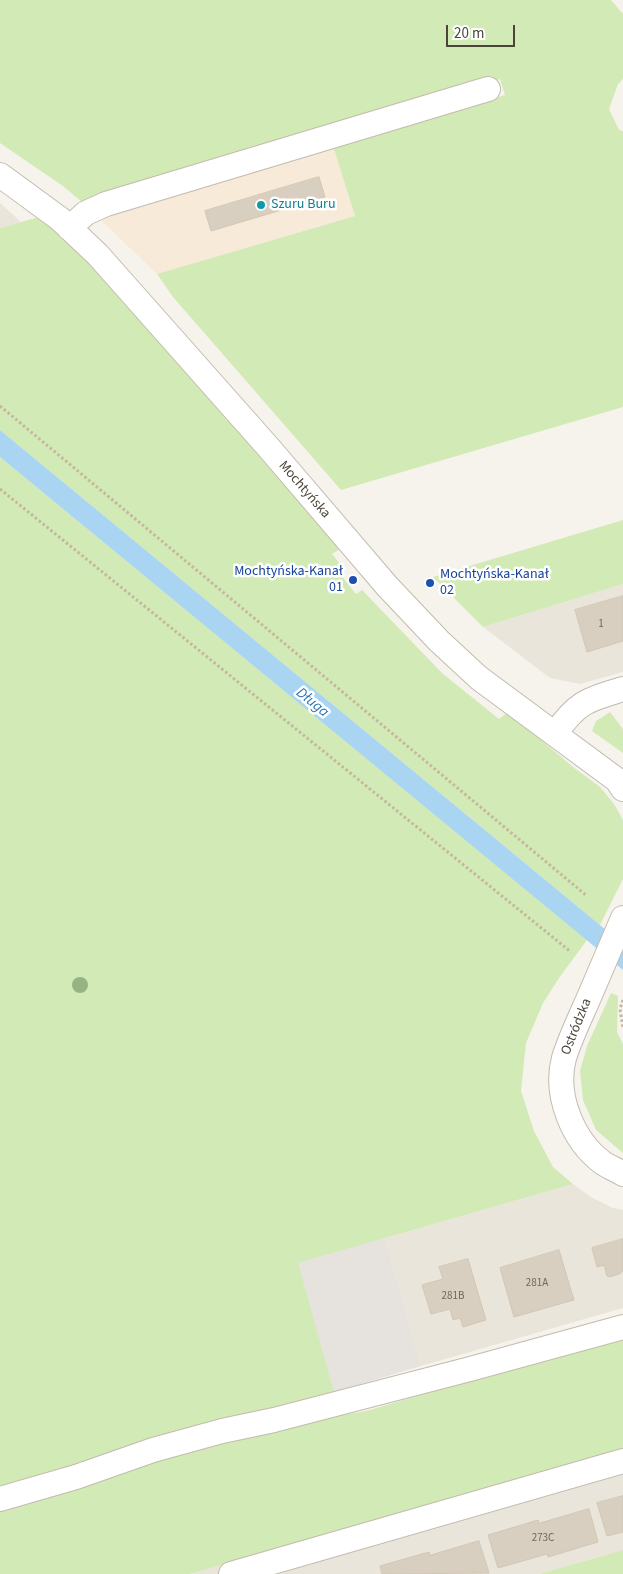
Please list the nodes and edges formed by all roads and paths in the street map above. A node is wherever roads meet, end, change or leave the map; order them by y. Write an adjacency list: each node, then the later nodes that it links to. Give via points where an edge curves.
1 (488, 89): 3 (street, via 106,204 86,213)
2 (0, 175): 3 (street, Mochtyńska)
3 (69, 228): 7 (street, Mochtyńska, via 98,255 432,634 479,678)
4 (0, 406): 9 (path)
5 (0, 489): 11 (path)
6 (623, 689): 7 (street, via 578,707)
7 (555, 734): 8 (street, Mochtyńska, via 617,780)
8 (623, 789)
9 (587, 896)
10 (622, 920): 14 (street, Ostródzka, via 564,1060 562,1081 564,1102 579,1137 603,1162)
11 (571, 952)
12 (623, 1000): 13 (path, via 620,1009)
13 (623, 1028)
14 (623, 1174)
15 (623, 1327): 17 (street, via 153,1450)
16 (623, 1460): 18 (street)
17 (0, 1499)
18 (231, 1574)

